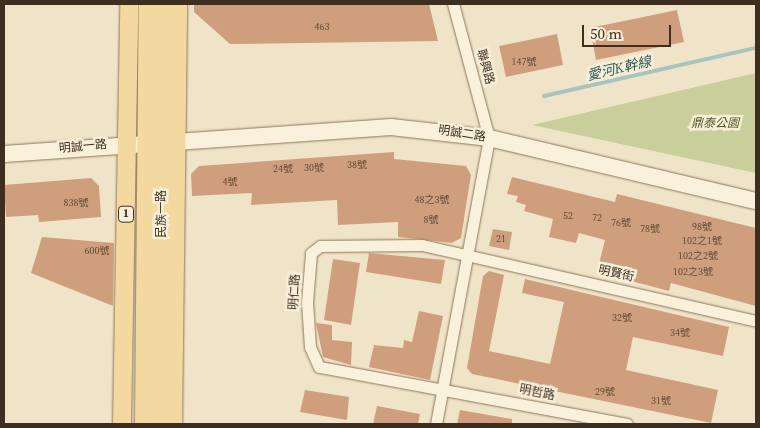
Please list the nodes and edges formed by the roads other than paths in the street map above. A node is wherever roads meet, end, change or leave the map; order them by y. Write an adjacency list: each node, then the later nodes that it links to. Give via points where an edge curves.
1 (129, 4): 8 (main road, 1)
2 (148, 4): 7 (main road, 民族一路)
3 (164, 4): 7 (main road, 民族一路)
4 (178, 4): 7 (main road, 民族一路)
5 (453, 4): 6 (street, 聯興路)
6 (489, 138): 7 (street, 明誠二路, via 391,127); 10 (street, 明誠二路); 11 (street)
7 (161, 143): 8 (street, 明誠一路); 14 (main road, 民族一路)
8 (127, 144): 9 (street, 明誠一路); 13 (main road, 1)
9 (4, 154)
10 (756, 201)
11 (470, 255): 12 (street, 明賢街); 15 (street); 15 (street, 明仁路, via 422,245 385,244 320,246 312,254 309,338 312,359 319,367)
12 (756, 321)
13 (124, 322): 14 (main road); 16 (main road, 1)
14 (160, 325): 17 (main road, 民族一路); 18 (main road, 民族一路); 19 (main road, 民族一路)
15 (441, 389): 20 (street); 21 (street, 明哲路)
16 (122, 424)
17 (144, 424)
18 (158, 424)
19 (173, 424)
20 (436, 424)
21 (627, 424)

